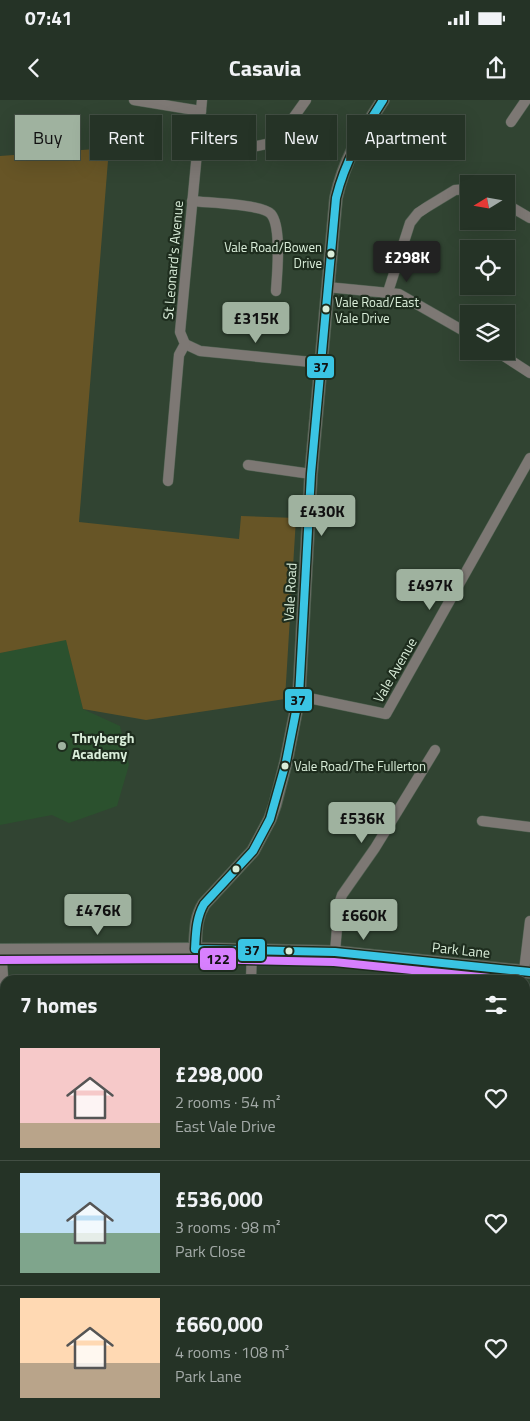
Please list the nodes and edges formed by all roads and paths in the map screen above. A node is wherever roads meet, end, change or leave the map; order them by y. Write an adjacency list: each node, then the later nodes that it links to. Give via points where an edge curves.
1 (134, 100): 6 (street)
2 (202, 100): 6 (street, St Leonard's Avenue)
3 (306, 100): 9 (street, via 276,142)
4 (383, 100): 15 (street, Vale Road, via 359,136 342,173 336,198)
5 (526, 100): 8 (street)
6 (201, 111): 7 (street, St Leonard's Avenue)
7 (201, 115)
8 (511, 122)
9 (256, 146)
10 (196, 160): 12 (street, St Leonard's Avenue)
11 (460, 190): 17 (street, via 418,213 410,223)
12 (192, 201): 16 (street, via 260,208 271,214 276,226 279,255); 19 (street, St Leonard's Avenue, via 180,332)
13 (515, 209): 14 (street)
14 (530, 218)
15 (328, 287): 17 (street); 21 (street, Vale Road)
16 (276, 291)
17 (388, 292): 18 (street, via 411,299)
18 (460, 329)
19 (185, 344): 21 (street, via 200,351); 26 (street, St Leonard's Avenue, via 179,355)
20 (510, 360): 22 (street)
21 (321, 363): 25 (street, Vale Road)
22 (530, 373)
23 (530, 458): 27 (street, Vale Avenue, via 386,714)
24 (248, 465): 25 (street)
25 (311, 474): 27 (street, Vale Road)
26 (168, 481)
27 (299, 696): 32 (street, Vale Road, via 270,819 253,851 199,912)
28 (435, 750): 35 (street, via 375,848 342,894)
29 (482, 821): 30 (street)
30 (530, 827)
31 (530, 922): 36 (street)
32 (195, 949): 33 (street, Park Lane); 34 (street, Park Lane)
33 (0, 950): 37 (street)
34 (252, 950): 35 (street, Park Lane); 38 (street)
35 (335, 952): 36 (street, Park Lane)
36 (527, 971)
37 (2, 975)
38 (251, 975)

